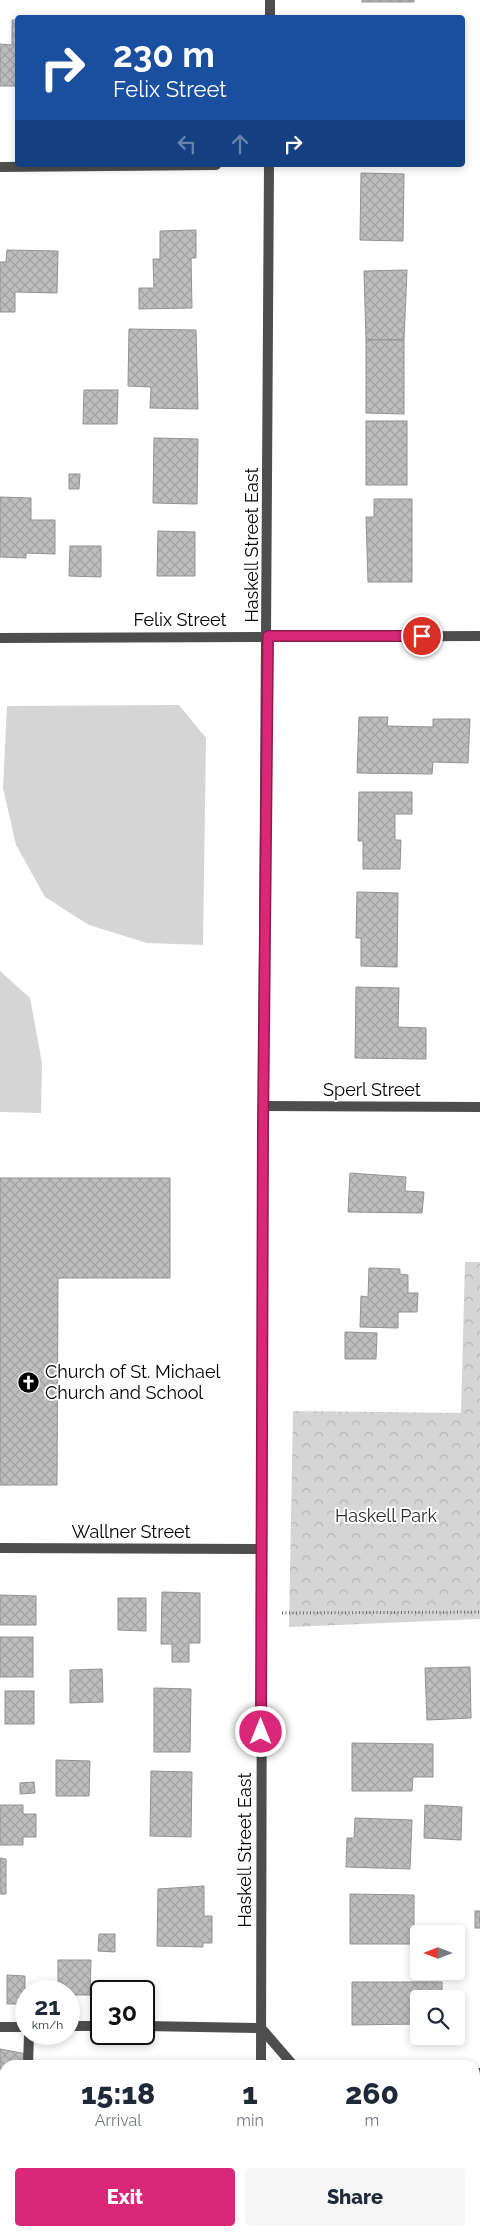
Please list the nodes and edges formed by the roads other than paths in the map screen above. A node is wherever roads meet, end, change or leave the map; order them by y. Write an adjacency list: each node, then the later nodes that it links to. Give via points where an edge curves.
1 (270, 0): 2 (street)
2 (270, 15)
3 (0, 167): 4 (street)
4 (15, 167)
5 (269, 167): 6 (street, Haskell Street East)
6 (268, 636): 7 (street, Felix Street); 8 (street, Felix Street); 9 (street, Haskell Street East)
7 (480, 636)
8 (0, 638)
9 (263, 1106): 10 (street, Sperl Street); 12 (street, Haskell Street East)
10 (480, 1107)
11 (0, 1548): 12 (street, Wallner Street)
12 (262, 1549): 16 (street, Haskell Street East)
13 (155, 2026): 16 (street)
14 (0, 2027): 15 (street)
15 (15, 2027)
16 (261, 2028): 19 (street, Haskell Street East); 20 (street)
17 (29, 2045): 18 (street)
18 (28, 2060)
19 (261, 2060)
20 (290, 2060)

